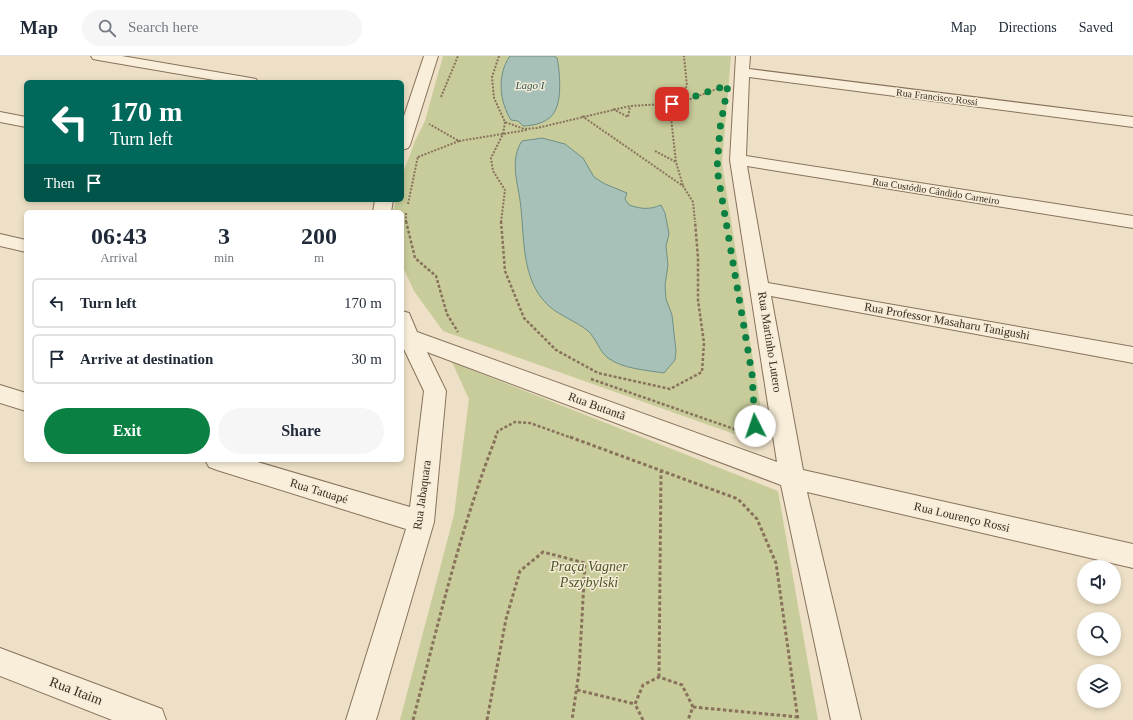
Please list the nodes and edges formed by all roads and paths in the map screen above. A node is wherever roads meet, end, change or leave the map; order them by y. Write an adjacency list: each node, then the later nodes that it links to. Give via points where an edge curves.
1 (98, 56): 7 (street)
2 (431, 56): 12 (street)
3 (458, 56): 8 (path)
4 (499, 56): 19 (path, via 492,77 494,98)
5 (684, 56): 10 (path, via 687,86)
6 (738, 71): 9 (path); 20 (street, Rua Francisco Rossi); 31 (street, Rua Martinho Lutero)
7 (239, 80)
8 (441, 98)
9 (680, 103): 10 (path); 32 (path, via 671,118)
10 (672, 104): 11 (path)
11 (630, 106): 13 (path); 13 (path, via 628,117)
12 (408, 109): 24 (street)
13 (613, 109): 14 (path)
14 (582, 116): 22 (path); 33 (path)
15 (0, 117): 18 (street)
16 (433, 117): 21 (path)
17 (425, 121): 21 (path)
18 (24, 122)
19 (505, 122): 22 (path, via 515,127); 25 (path)
20 (1133, 122)
21 (430, 124): 23 (path); 26 (path)
22 (537, 128): 25 (path)
23 (427, 131)
24 (404, 133)
25 (503, 134): 26 (path); 33 (path, via 491,158 493,170 505,190 501,222 505,271 524,318 556,350 598,373 670,389 702,372 704,343 698,300 698,258 693,202)
26 (459, 141): 29 (path)
27 (420, 151): 29 (path)
28 (655, 151): 32 (path)
29 (417, 158): 30 (path); 39 (path, via 404,218 415,258 436,276 447,314)
30 (412, 160)
31 (738, 160): 34 (street, Rua Custódio Cândido Carneiro); 37 (street, Rua Martinho Lutero)
32 (676, 162): 33 (path)
33 (683, 186)
34 (1133, 222)
35 (0, 240): 36 (street)
36 (24, 246)
37 (761, 288): 40 (street, Rua Professor Masaharu Tanigushi); 47 (street, Rua Martinho Lutero)
38 (404, 330): 47 (street, Rua Butantã); 48 (street, Rua Jabaquara, via 435,391)
39 (459, 332)
40 (1133, 355)
41 (588, 378): 44 (path, via 738,430 755,426)
42 (0, 394): 43 (street)
43 (24, 401)
44 (754, 411)
45 (224, 462): 48 (street, Rua Tatuapé)
46 (661, 471): 51 (path); 55 (path, via 738,499 757,519 776,562); 58 (path, via 530,423 514,422 498,431 457,551)
47 (792, 478): 49 (street, Rua Lourenço Rossi); 63 (street, Rua Martinho Lutero)
48 (421, 522): 57 (street, Rua Jabaquara)
49 (1133, 556)
50 (0, 662): 56 (street, Rua Itaim)
51 (659, 677): 53 (path, via 643,685); 54 (path, via 682,685)
52 (577, 690): 53 (path); 59 (path, via 586,563 543,552 520,571 506,619); 60 (path)
53 (635, 704): 61 (path)
54 (693, 707): 55 (path); 62 (path)
55 (798, 719)
56 (151, 720)
57 (361, 720)
58 (413, 720)
59 (487, 720)
60 (572, 720)
61 (643, 720)
62 (688, 720)
63 (846, 720)

